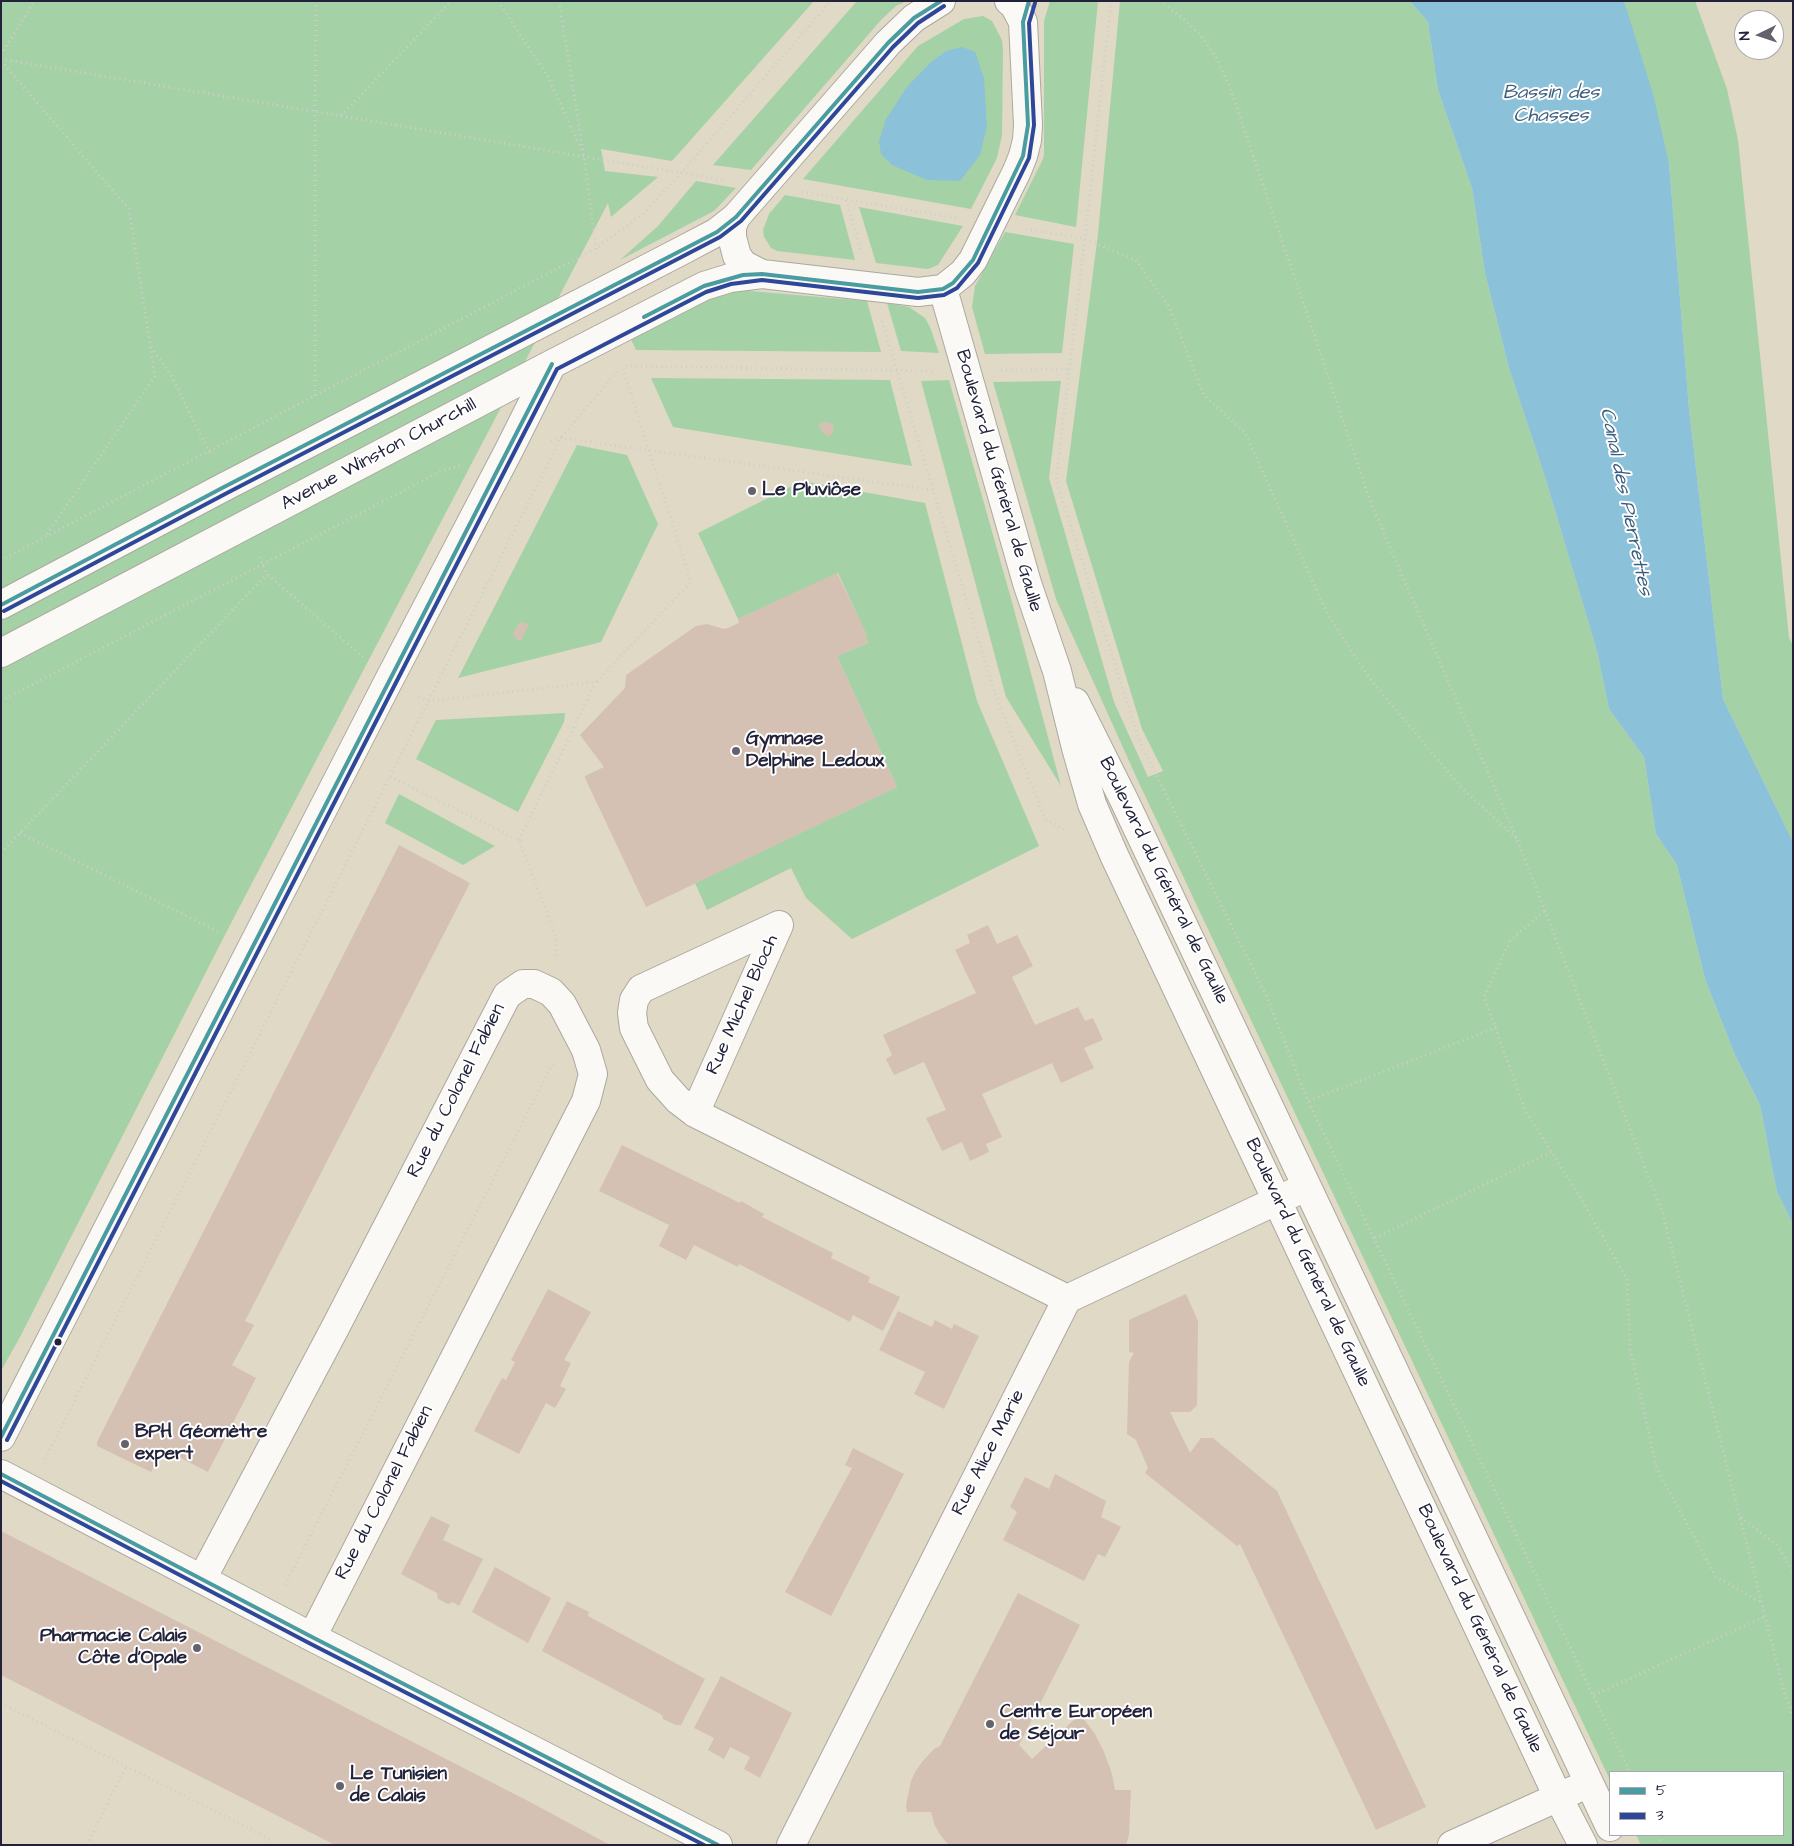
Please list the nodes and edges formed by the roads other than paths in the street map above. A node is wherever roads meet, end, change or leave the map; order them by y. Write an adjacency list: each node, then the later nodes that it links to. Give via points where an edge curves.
1 (941, 1): 3 (street, via 914,18 888,43)
2 (1020, 8): 5 (street, via 1028,125 1023,156 973,260 964,273)
3 (736, 216): 4 (street, via 732,237 737,256 744,265); 7 (street, via 717,232 683,250 224,486)
4 (762, 274): 5 (street, via 918,292); 6 (street, Avenue Winston Churchill, via 730,278 704,286)
5 (943, 289): 9 (street, Boulevard du Général de Gaulle, via 1026,583)
6 (552, 364): 8 (street, Avenue Winston Churchill); 14 (street)
7 (1, 605)
8 (1, 653)
9 (1058, 671): 11 (street, Boulevard du Général de Gaulle, via 1100,750); 12 (street, Boulevard du Général de Gaulle, via 1092,804)
10 (695, 1113): 10 (street, Rue Michel Bloch, via 755,979 779,925 641,989 634,1000 634,1028 660,1080); 13 (street, Rue Michel Bloch)
11 (1308, 1186): 12 (street); 18 (street, Boulevard du Général de Gaulle)
12 (1278, 1201): 13 (street); 19 (street, Boulevard du Général de Gaulle)
13 (1067, 1299): 22 (street, Rue Alice Marie)
14 (1, 1437)
15 (1, 1474): 16 (street)
16 (202, 1580): 17 (street); 17 (street, Rue du Colonel Fabien, via 507,995 523,984 534,984 551,992 586,1050 593,1074 586,1100)
17 (312, 1637): 21 (street)
18 (1590, 1783): 19 (street); 20 (street, Boulevard du Général de Gaulle)
19 (1558, 1797): 23 (street); 24 (street, Boulevard du Général de Gaulle)
20 (1609, 1825)
21 (718, 1845)
22 (791, 1845)
23 (1452, 1845)
24 (1583, 1845)

